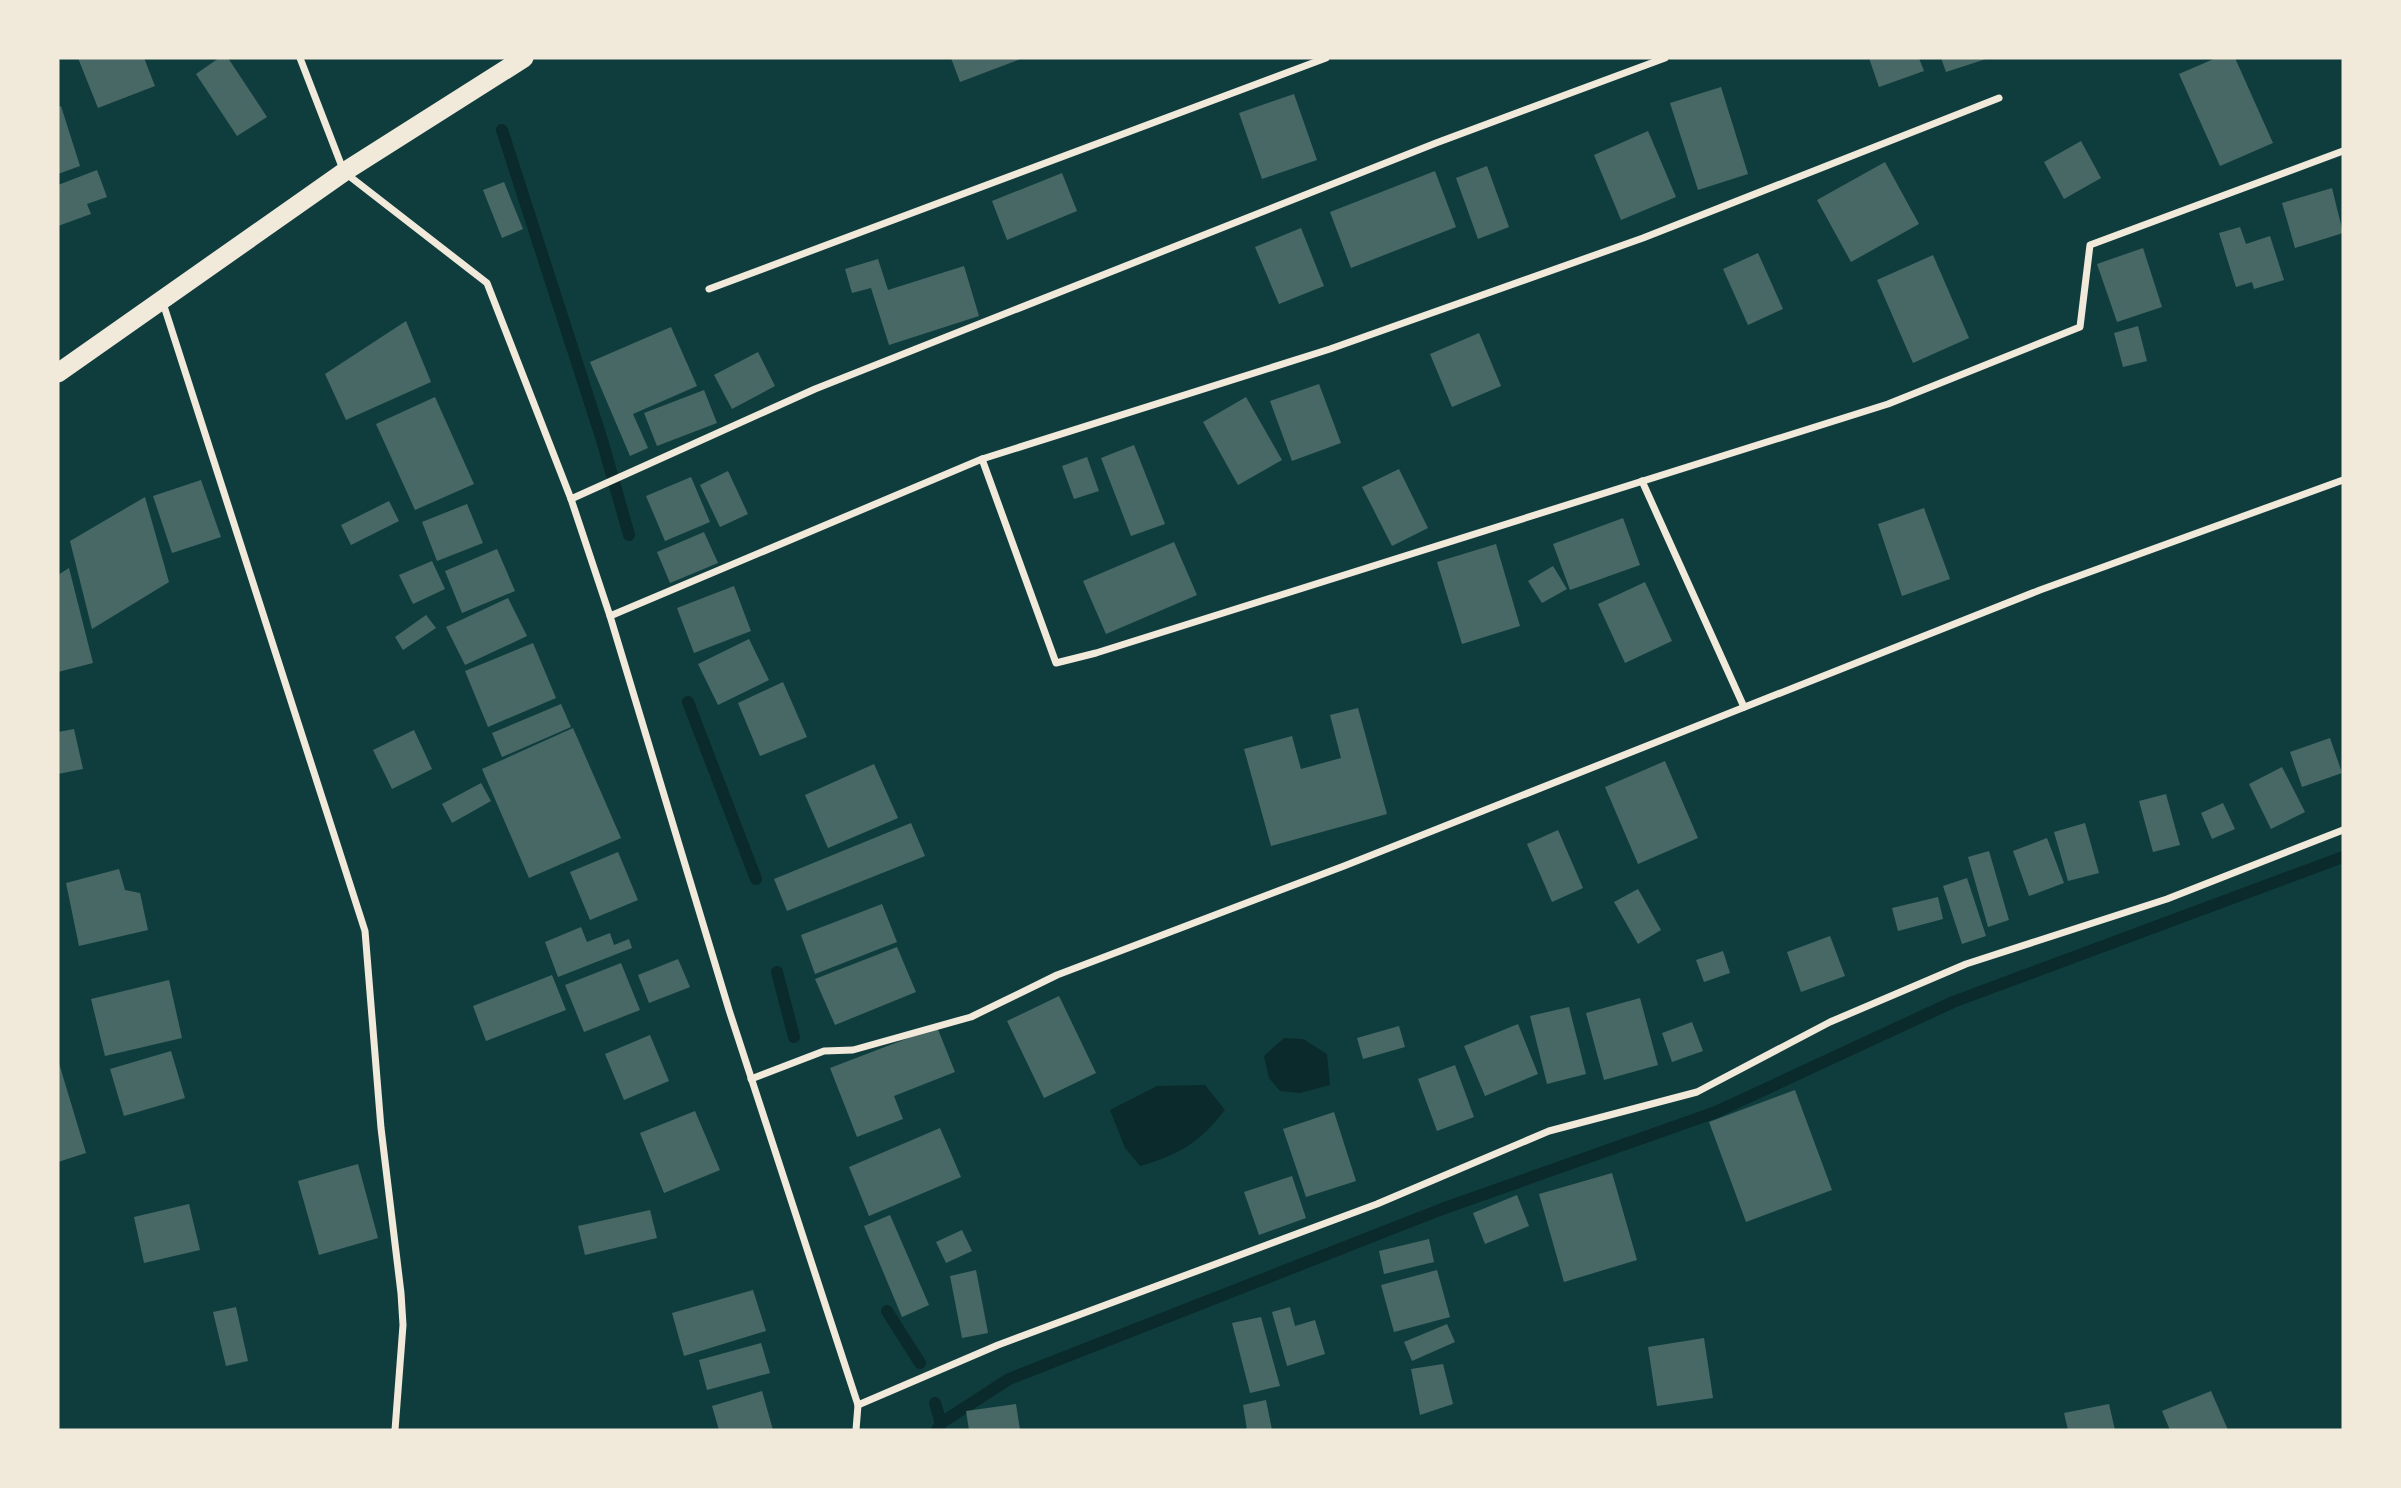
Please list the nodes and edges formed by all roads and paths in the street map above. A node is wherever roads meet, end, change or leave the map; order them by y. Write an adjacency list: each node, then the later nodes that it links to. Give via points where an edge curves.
1 (300, 58): 7 (street)
2 (524, 58): 7 (highway)
3 (1326, 58): 8 (street)
4 (1665, 58): 14 (street, via 1424,148 815,389)
5 (1999, 98): 11 (street, via 1643,238 1382,331)
6 (2343, 151): 13 (street, via 2090,245 2080,327 1888,404)
7 (344, 172): 9 (highway); 14 (street, via 487,283)
8 (709, 289)
9 (162, 300): 10 (highway); 20 (street, via 365,930 403,1325)
10 (58, 373)
11 (982, 459): 13 (street, via 1056,663); 15 (street)
12 (2343, 480): 16 (street, via 2040,590)
13 (1642, 481): 16 (street)
14 (571, 499): 15 (street)
15 (610, 616): 18 (street)
16 (1744, 707): 18 (street, via 1057,975 971,1017 853,1050 824,1051)
17 (2343, 830): 19 (street, via 2167,899 1966,964 1830,1022 1697,1092 1549,1131 1377,1204 1011,1340)
18 (751, 1079): 19 (street)
19 (858, 1405): 21 (street)
20 (395, 1430)
21 (856, 1430)

